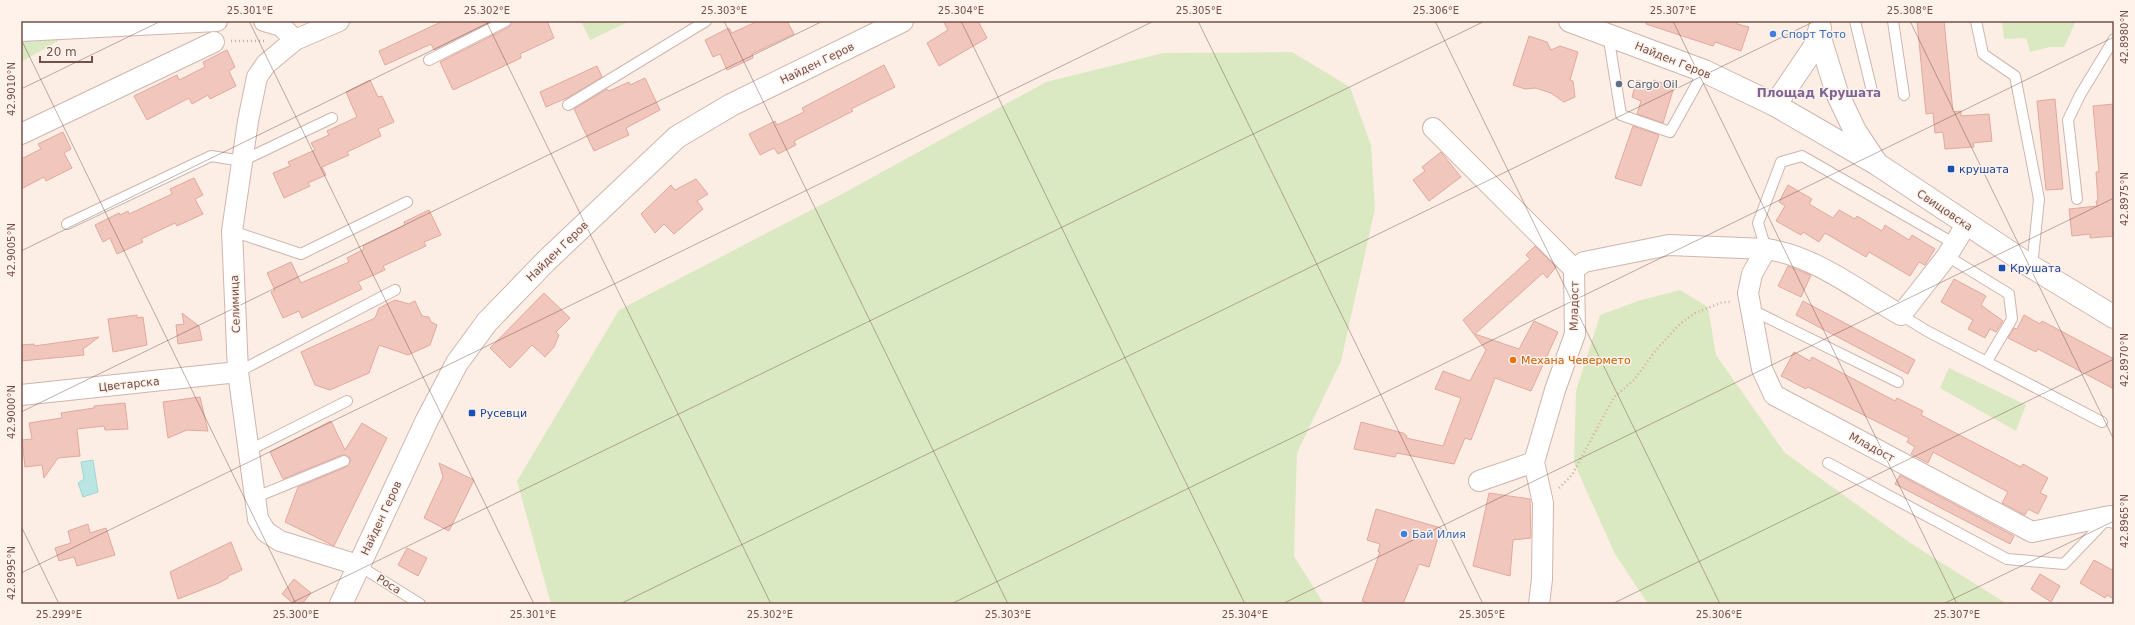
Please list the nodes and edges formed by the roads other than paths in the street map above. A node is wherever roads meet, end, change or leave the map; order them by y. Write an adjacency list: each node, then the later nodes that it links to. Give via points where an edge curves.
1 (217, 21): 13 (street)
2 (264, 21): 15 (street, via 281,26)
3 (506, 21): 17 (lane)
4 (706, 21): 21 (lane)
5 (902, 21): 54 (street, Найден Геров, via 731,105 677,137 546,261 487,322 457,363)
6 (1570, 21): 11 (street, Найден Геров)
7 (1855, 21): 19 (lane)
8 (1892, 21): 20 (lane)
9 (1976, 21): 35 (lane, via 1983,54 2015,76 2039,199)
10 (330, 23): 15 (street, Селимица)
11 (1610, 28): 18 (street, Найден Геров); 18 (lane, via 1621,115 1670,132)
12 (1820, 28): 22 (street, via 1805,62); 27 (street, via 1834,86 1845,112)
13 (21, 31)
14 (2114, 39): 28 (lane, via 2068,120)
15 (295, 40): 26 (street, Селимица, via 266,64 257,77)
16 (214, 42): 25 (street)
17 (429, 60)
18 (1704, 71): 22 (street, Найден Геров)
19 (1872, 91)
20 (1904, 95)
21 (568, 105)
22 (1775, 105): 27 (street, Свищовска)
23 (332, 118): 26 (lane)
24 (1433, 128): 36 (street)
25 (21, 134)
26 (242, 161): 30 (lane, via 211,156); 32 (street, Селимица)
27 (1877, 164): 31 (street, Свищовска)
28 (2078, 199)
29 (408, 202): 32 (lane, via 302,254)
30 (67, 224)
31 (1966, 225): 34 (street); 35 (street, Свищовска)
32 (232, 231): 42 (street, Селимица)
33 (1766, 249): 34 (lane, via 1758,223 1781,162 1802,156); 36 (street, Младост, via 1670,245 1584,262); 38 (street, Младост, via 1752,274 1748,293); 39 (street, Младост, via 1786,252 1808,260)
34 (1951, 250): 39 (street); 41 (lane, via 2008,294 2012,319)
35 (2032, 267): 40 (street, Свищовска)
36 (1574, 269): 49 (street, Младост, via 1575,334)
37 (395, 290): 42 (lane)
38 (1752, 310): 43 (lane); 53 (street, Младост, via 1762,368 1774,396 2032,532)
39 (1901, 315): 41 (lane)
40 (2114, 317)
41 (1987, 361): 46 (lane)
42 (238, 372): 44 (street, Цветарска); 47 (street, Селимица)
43 (1898, 382)
44 (21, 395)
45 (347, 401): 47 (lane)
46 (2102, 422)
47 (248, 451): 52 (street, Селимица)
48 (344, 461): 52 (lane)
49 (1534, 462): 51 (street); 57 (street, Младост, via 1543,503 1542,579)
50 (1828, 463): 53 (lane, via 2007,559 2064,564)
51 (1479, 481)
52 (254, 498): 54 (street, Селимица, via 258,519 266,532 280,541)
53 (2112, 517)
54 (358, 565): 55 (street, Найден Геров); 56 (lane, Роса)
55 (341, 604)
56 (420, 604)
57 (1539, 604)

